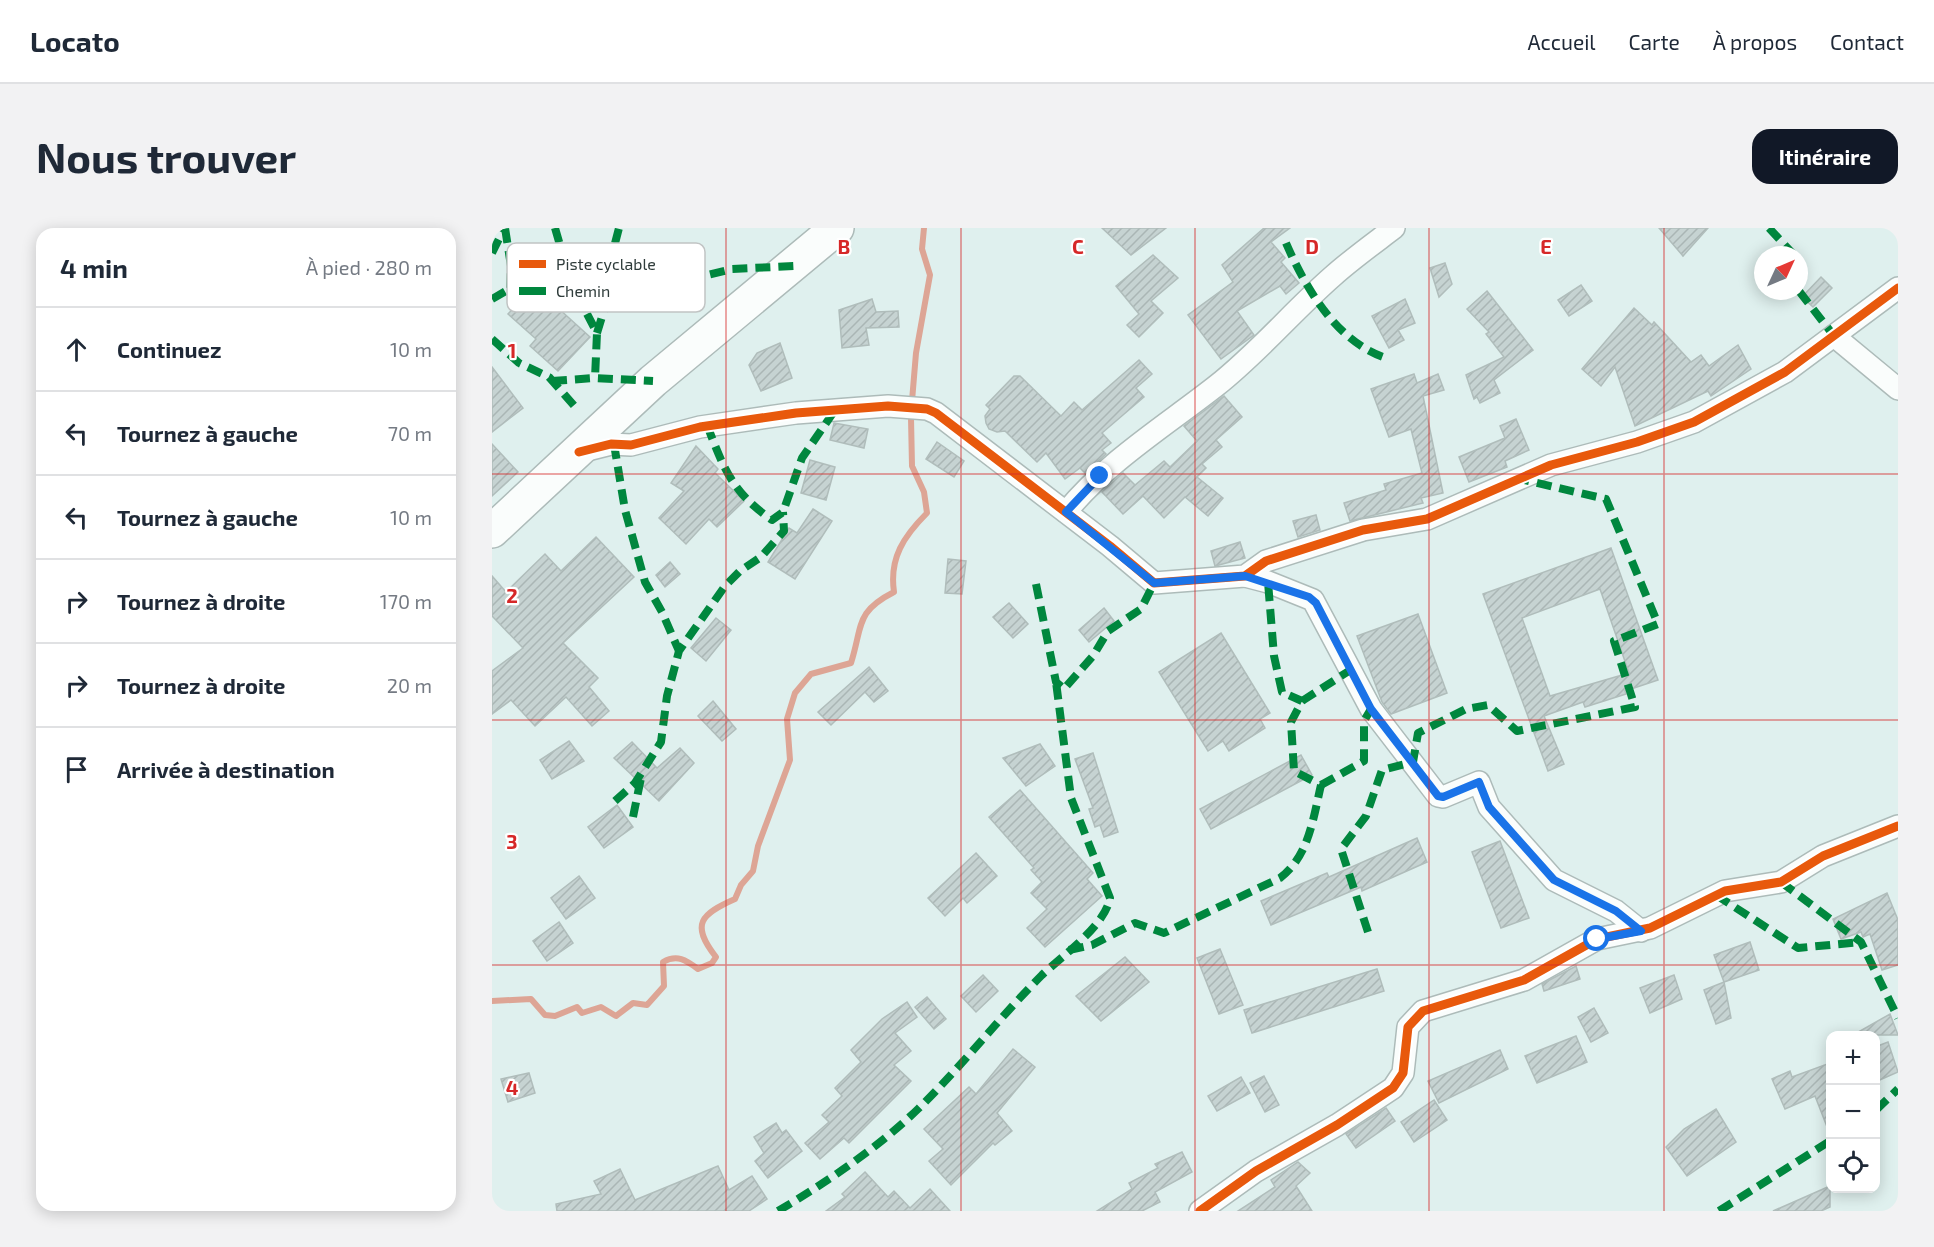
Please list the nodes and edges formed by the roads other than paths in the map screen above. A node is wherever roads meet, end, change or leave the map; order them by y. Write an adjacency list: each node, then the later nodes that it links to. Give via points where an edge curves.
1 (837, 228): 6 (main road, via 653,381)
2 (1394, 228): 7 (street, via 1332,277 1216,386 1100,476)
3 (1898, 288): 4 (street)
4 (1834, 336): 5 (street); 9 (street, via 1785,372 1694,422 1551,465 1427,519 1363,530 1266,561)
5 (1898, 389)
6 (579, 452): 7 (street, via 611,444 631,445 700,426 796,413 888,406 927,409); 8 (main road)
7 (1066, 512): 9 (street, via 1154,583)
8 (492, 531)
9 (1245, 576): 11 (street, via 1313,600 1371,709 1438,796 1479,782 1489,807 1554,880 1616,911)
10 (1898, 826): 11 (street, via 1822,856 1780,882 1725,891)
11 (1641, 931): 12 (street, via 1597,939 1524,980 1424,1011 1408,1027 1403,1073 1393,1088 1256,1171)
12 (1200, 1211)

